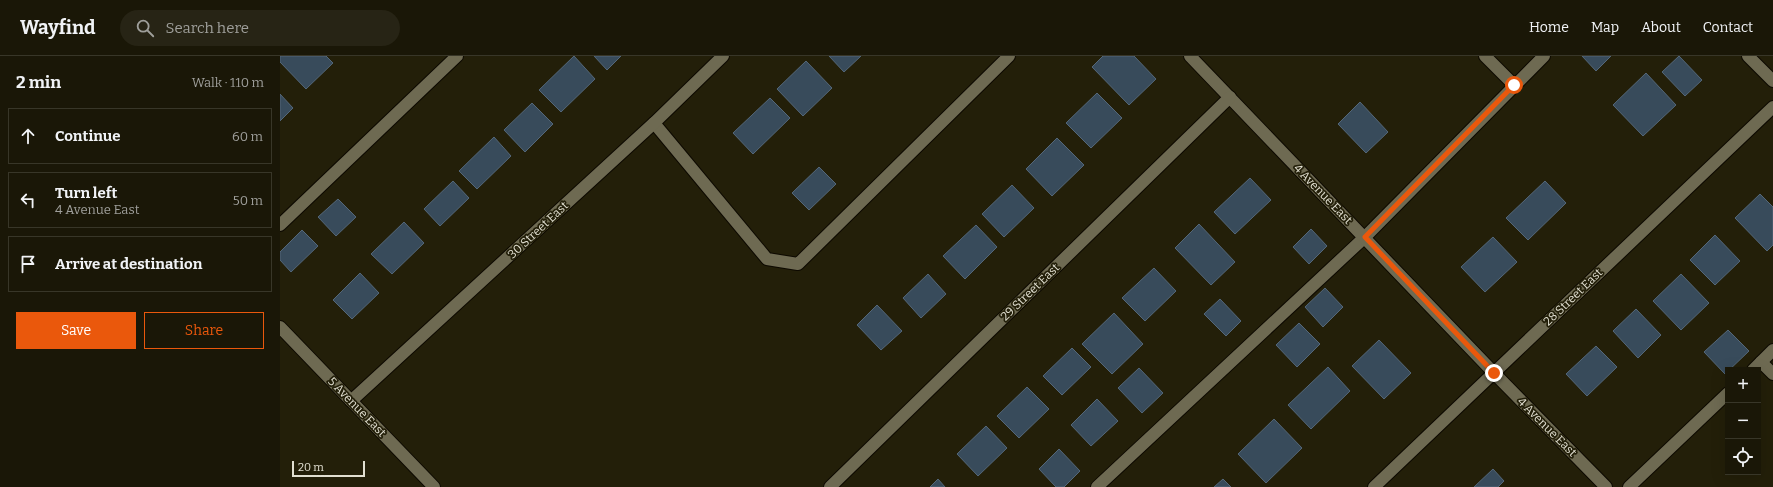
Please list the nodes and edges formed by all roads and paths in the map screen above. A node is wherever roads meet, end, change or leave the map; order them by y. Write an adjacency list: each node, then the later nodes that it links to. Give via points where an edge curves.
1 (457, 56): 13 (street)
2 (723, 56): 12 (street, 30 Street East)
3 (1009, 56): 12 (street, via 798,264 767,259)
4 (1190, 56): 10 (street, 4 Avenue East)
5 (1485, 56): 9 (street)
6 (1544, 56): 9 (street)
7 (1748, 56): 8 (street)
8 (1773, 81)
9 (1514, 85): 14 (street)
10 (1230, 97): 14 (street, 4 Avenue East); 23 (street, 29 Street East)
11 (1773, 107): 18 (street, 28 Street East)
12 (654, 123): 21 (street, 30 Street East)
13 (280, 225)
14 (1365, 237): 18 (street, 4 Avenue East); 24 (street)
15 (280, 327): 21 (street, 5 Avenue East)
16 (1773, 350): 17 (street)
17 (1757, 366): 19 (street)
18 (1494, 373): 25 (street, 28 Street East); 26 (street, 4 Avenue East)
19 (1773, 374)
20 (1725, 396): 27 (street)
21 (351, 401): 22 (street, 5 Avenue East)
22 (434, 487)
23 (830, 487)
24 (1098, 487)
25 (1374, 487)
26 (1606, 487)
27 (1629, 487)

